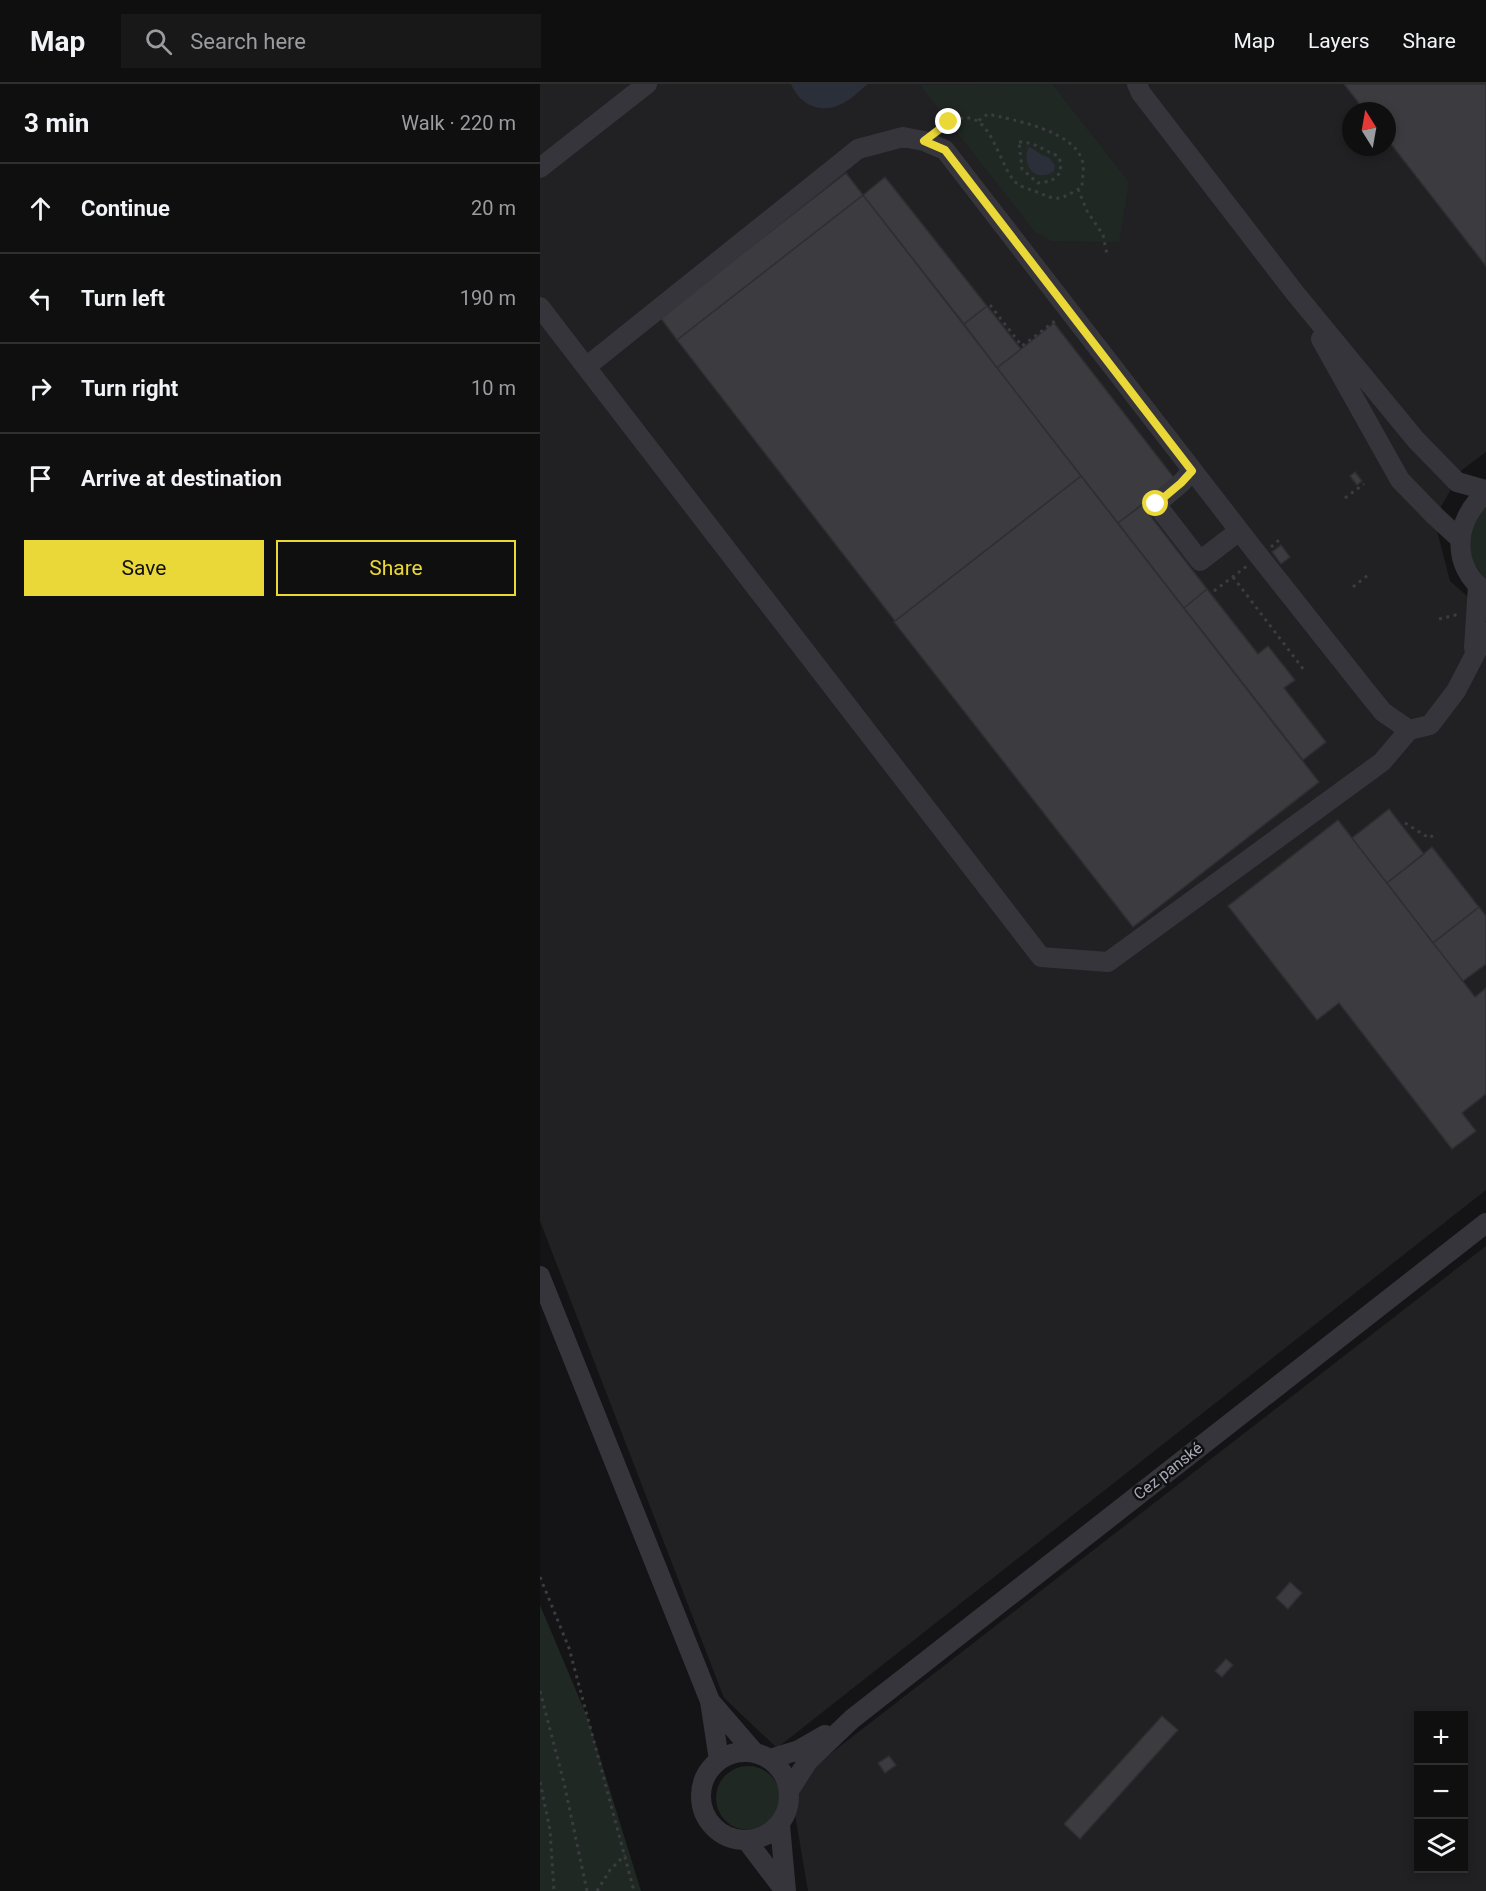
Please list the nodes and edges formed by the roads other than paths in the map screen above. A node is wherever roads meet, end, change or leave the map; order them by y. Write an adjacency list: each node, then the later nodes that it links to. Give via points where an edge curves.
1 (647, 84): 3 (street)
2 (1136, 87): 4 (street)
3 (540, 168)
4 (1295, 292): 8 (street, via 1416,440 1457,482); 10 (street, via 1400,480)
5 (540, 307): 6 (street)
6 (586, 367): 7 (street, via 858,149 903,136 945,150); 14 (street, via 1041,957 1108,962 1382,762)
7 (1192, 471): 9 (street); 9 (street, via 1156,504 1200,561)
8 (1486, 491): 10 (street, via 1467,514)
9 (1239, 531): 14 (street, via 1383,712)
10 (1460, 539): 11 (street, via 1467,571)
11 (1482, 589): 13 (street)
12 (1486, 633): 13 (street)
13 (1479, 656): 14 (street, via 1430,724)
14 (1409, 730)
15 (1486, 1223): 18 (street, Cez panské)
16 (540, 1276): 17 (street)
17 (710, 1701): 19 (street); 20 (street)
18 (852, 1719): 19 (street, Cez panské, via 800,1750); 21 (street, Cez panské, via 808,1761)
19 (762, 1755): 20 (street, via 737,1752); 21 (street, via 783,1771)
20 (719, 1760): 23 (street, via 706,1774 700,1792 703,1811 712,1827 728,1838)
21 (790, 1789): 22 (street, via 789,1808)
22 (780, 1825): 23 (street, via 765,1836); 24 (street)
23 (747, 1841): 24 (street)
24 (785, 1891)

